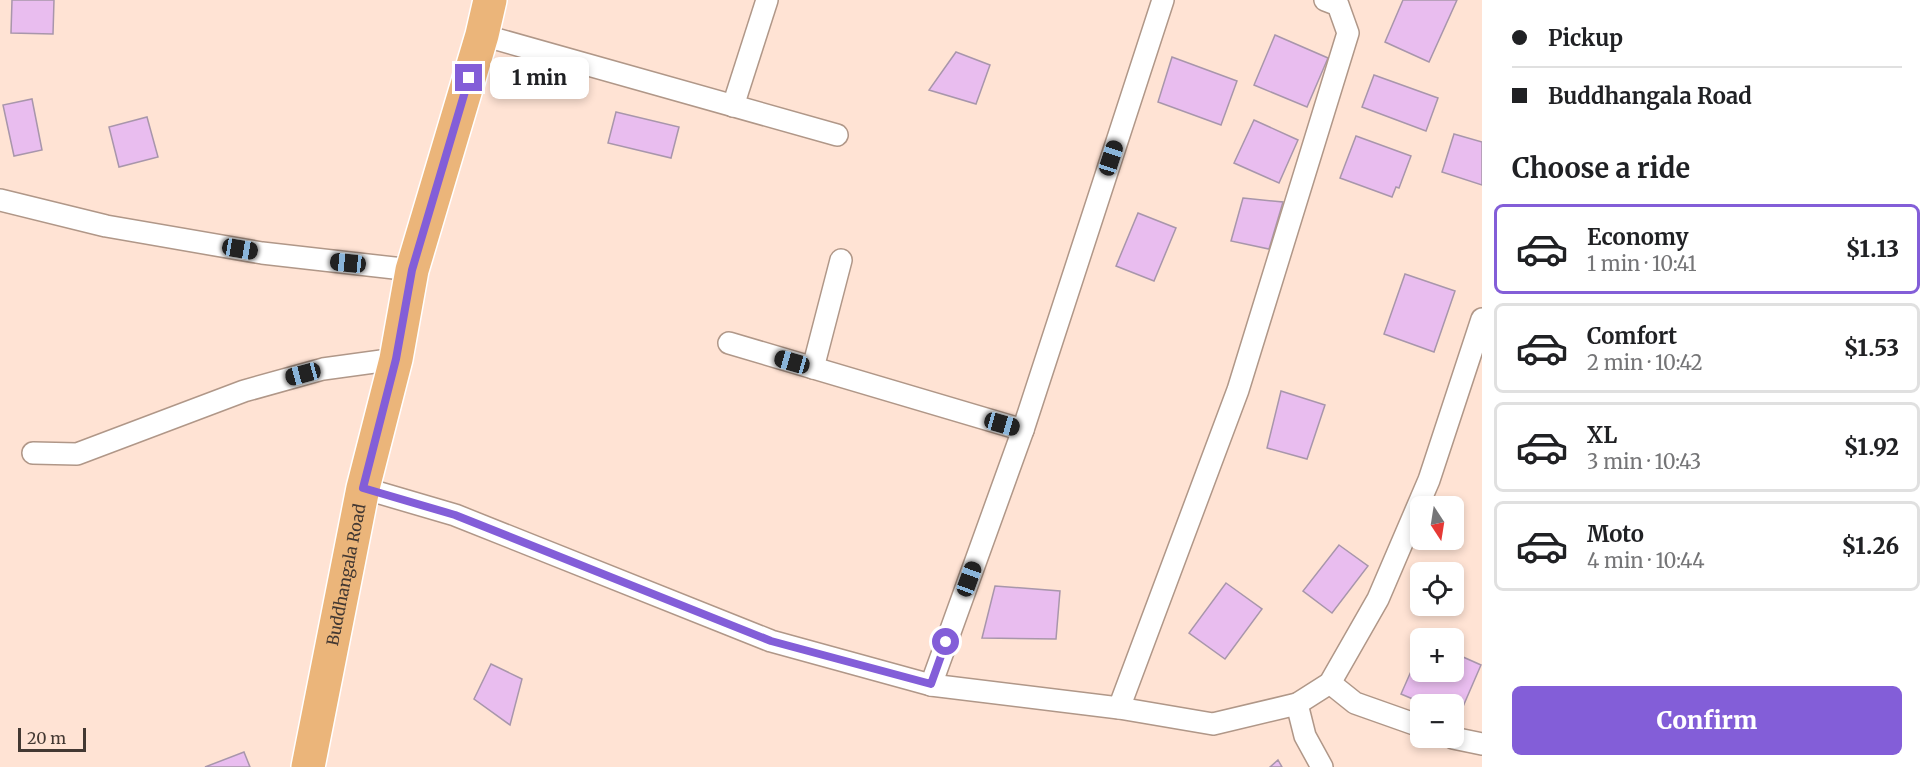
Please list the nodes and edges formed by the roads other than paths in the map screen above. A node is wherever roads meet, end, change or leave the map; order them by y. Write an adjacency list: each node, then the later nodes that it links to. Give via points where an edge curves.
1 (490, 0): 5 (main road, Buddhangala Road)
2 (767, 0): 6 (street)
3 (1163, 0): 15 (street)
4 (1325, 0): 21 (street, via 1338,5 1348,33 1238,390)
5 (482, 35): 6 (street); 10 (main road, Buddhangala Road)
6 (734, 106): 7 (street)
7 (837, 135)
8 (0, 200): 10 (street, via 106,226 240,249)
9 (841, 260): 14 (street)
10 (412, 270): 13 (main road, Buddhangala Road)
11 (1482, 319): 18 (street, via 1429,480 1378,599)
12 (729, 343): 14 (street)
13 (396, 359): 16 (street, via 323,369 244,391 77,453); 17 (main road, Buddhangala Road)
14 (813, 368): 15 (street)
15 (1023, 430): 19 (street)
16 (33, 453)
17 (363, 488): 19 (street, via 455,515 771,641); 25 (main road, Buddhangala Road)
18 (1330, 683): 20 (street); 22 (street, via 1355,703)
19 (931, 684): 21 (street)
20 (1297, 704): 21 (street, via 1213,724); 26 (street, via 1305,736)
21 (1119, 708)
22 (1410, 722)
23 (1464, 740): 24 (street)
24 (1482, 744)
25 (308, 767)
26 (1322, 767)

